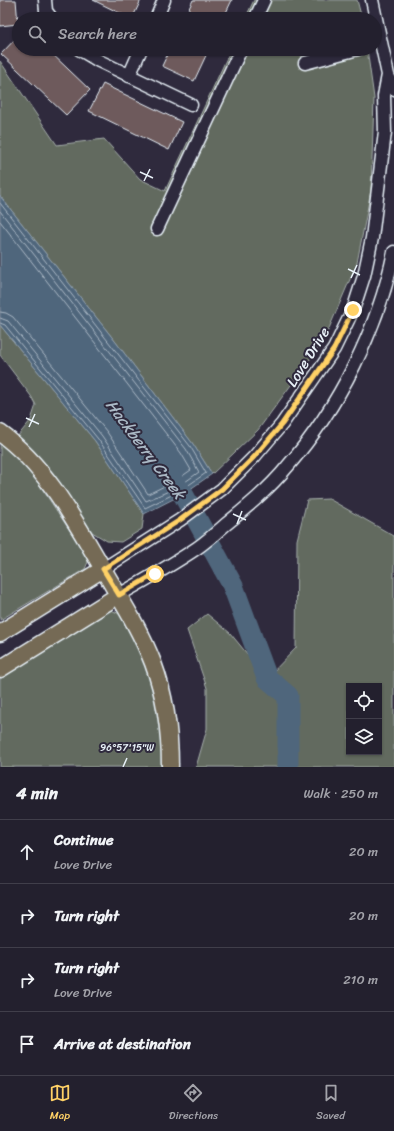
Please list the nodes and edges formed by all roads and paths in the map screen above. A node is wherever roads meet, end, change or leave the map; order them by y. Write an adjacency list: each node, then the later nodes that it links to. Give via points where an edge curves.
1 (45, 0): 5 (street)
2 (164, 0): 6 (street)
3 (264, 0): 7 (street)
4 (372, 0): 8 (street, Love Drive)
5 (47, 12)
6 (159, 12)
7 (258, 12)
8 (374, 12)
9 (91, 56): 16 (street)
10 (138, 56): 16 (street)
11 (238, 56): 19 (street)
12 (329, 56): 14 (street)
13 (382, 56): 15 (street, Love Drive)
14 (305, 62)
15 (388, 75): 17 (street, Love Drive); 22 (street, Love Drive, via 384,96 385,132 379,193 364,276 353,310 334,349 282,424 222,489 180,520)
16 (129, 76): 18 (street)
17 (394, 89)
18 (191, 105)
19 (157, 229)
20 (394, 252): 23 (street, via 388,278 361,351 343,387 288,467 256,500 198,548)
21 (0, 433): 22 (main road, via 14,443 40,471 74,519)
22 (103, 569): 23 (main road); 24 (main road)
23 (119, 595): 25 (main road); 26 (main road, via 138,628 153,664 163,702)
24 (0, 633)
25 (0, 669)
26 (170, 767)

